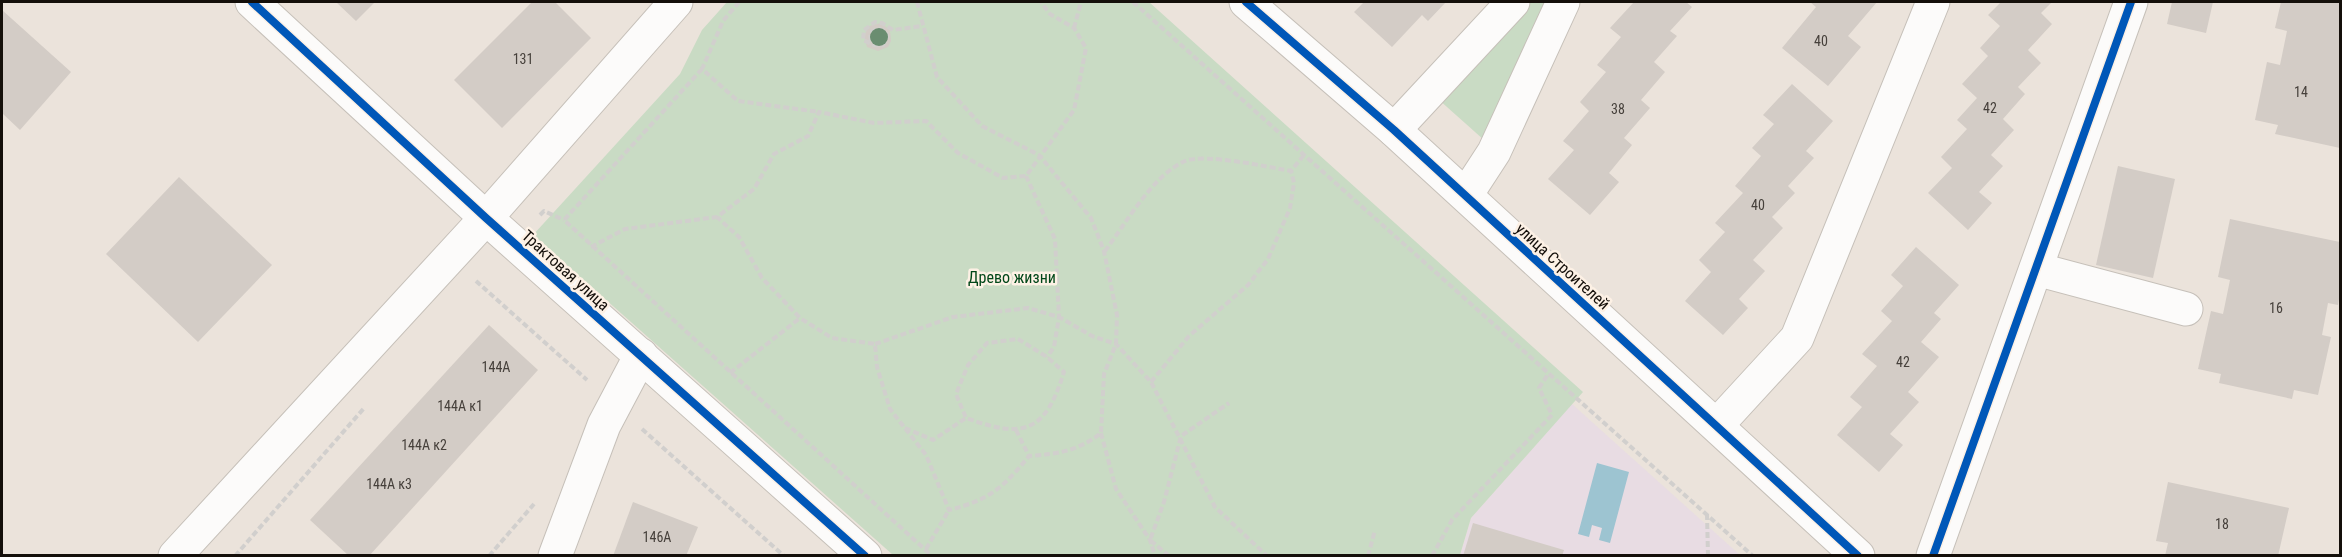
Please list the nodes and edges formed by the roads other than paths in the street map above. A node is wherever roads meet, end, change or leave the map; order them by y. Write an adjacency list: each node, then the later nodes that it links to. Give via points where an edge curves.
1 (252, 2): 10 (street, Трактовая улица)
2 (676, 2): 10 (street)
3 (1246, 2): 8 (street, улица Строителей)
4 (1513, 2): 8 (street)
5 (1563, 2): 9 (street, via 1494,152)
6 (1933, 2): 14 (street, via 1797,338)
7 (2131, 2): 11 (street)
8 (1394, 130): 9 (street, улица Строителей)
9 (1466, 195): 14 (street, улица Строителей)
10 (486, 218): 13 (street, Трактовая улица); 15 (street)
11 (2036, 269): 12 (street); 19 (street)
12 (2186, 309)
13 (640, 355): 16 (street, via 604,425); 17 (street, Трактовая улица)
14 (1717, 425): 18 (street, улица Строителей)
15 (175, 555)
16 (555, 555)
17 (865, 555)
18 (1858, 555)
19 (1933, 555)

